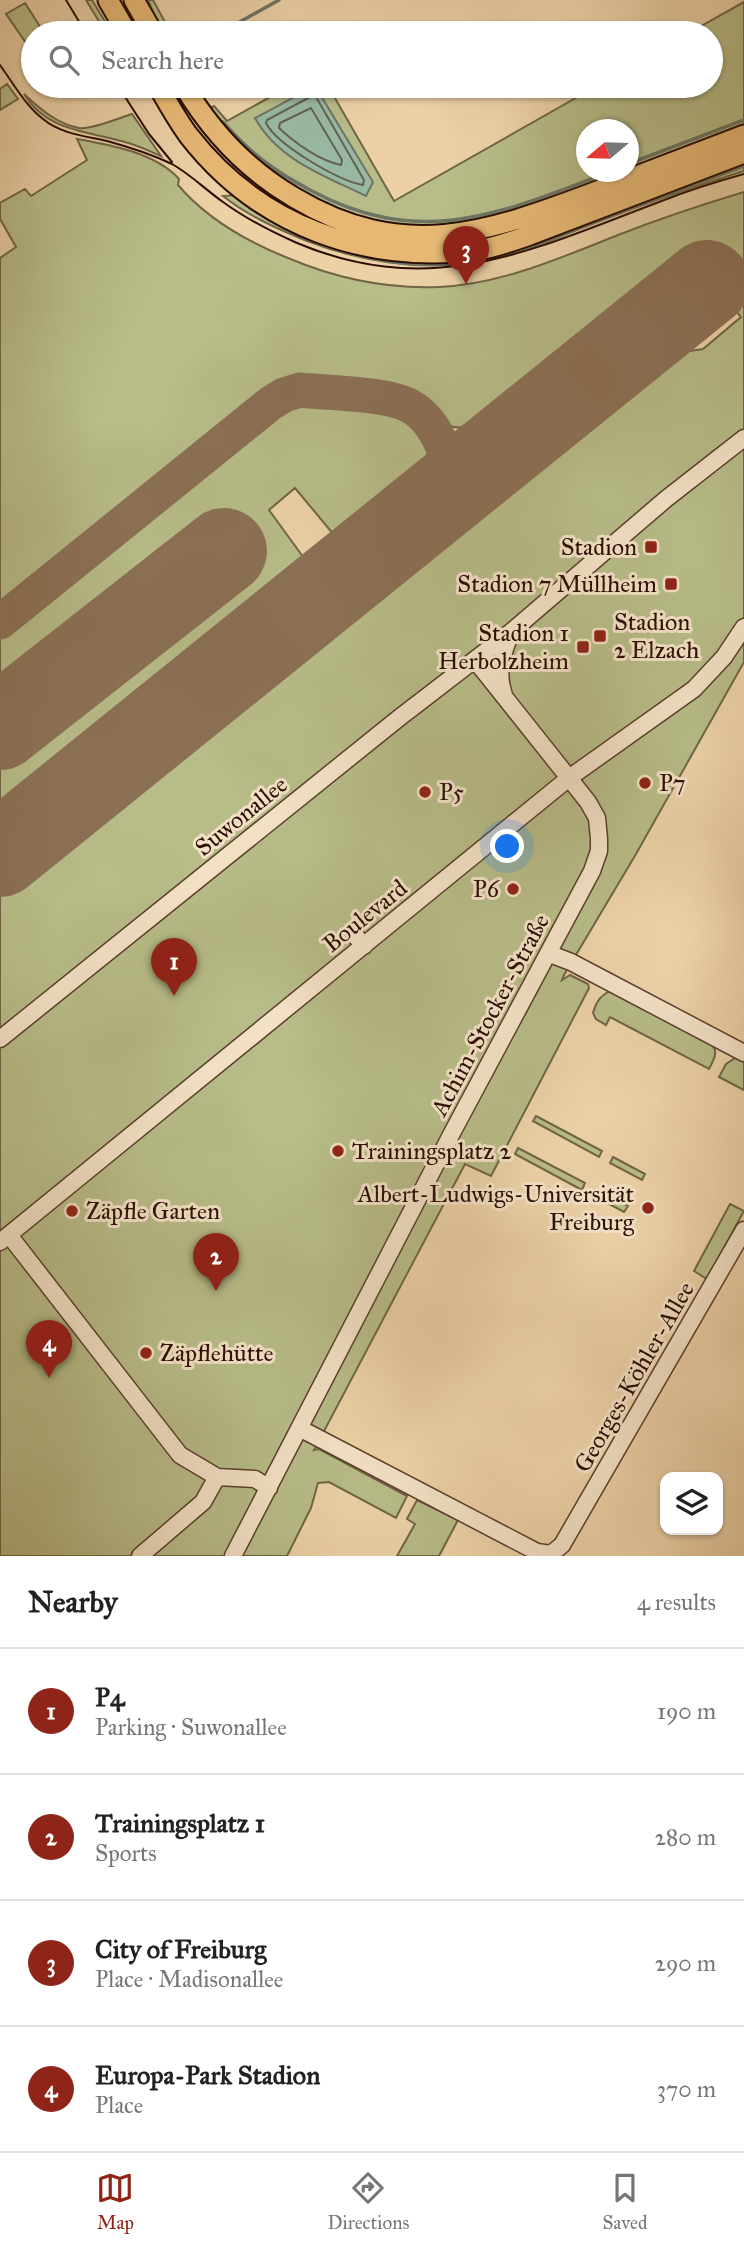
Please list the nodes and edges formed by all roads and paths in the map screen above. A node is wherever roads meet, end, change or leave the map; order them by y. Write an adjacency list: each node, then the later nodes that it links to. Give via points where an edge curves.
1 (108, 0): 3 (main road)
2 (134, 0): 4 (main road)
3 (120, 21)
4 (146, 21)
5 (166, 98): 8 (main road, via 191,138 250,195 310,229 347,243 386,250 439,253 481,249 530,236)
6 (192, 98): 7 (main road, via 223,140 262,177 329,216 399,235 489,229)
7 (744, 135)
8 (744, 153)
9 (744, 438): 11 (street, Suwonallee)
10 (744, 627): 14 (street, Boulevard, via 694,689)
11 (512, 631): 12 (street, Suwonallee); 13 (street, Suwonallee, via 500,661)
12 (475, 660): 13 (street, Achim-Stocker-Straße); 18 (street, Suwonallee)
13 (506, 701): 14 (street, Achim-Stocker-Straße)
14 (569, 778): 16 (street, Boulevard); 17 (street, Achim-Stocker-Straße, via 597,818 599,851)
15 (353, 933): 16 (street)
16 (364, 946): 21 (street, Boulevard)
17 (550, 954): 19 (street); 22 (street, Achim-Stocker-Straße, via 452,1133)
18 (0, 1039)
19 (744, 1053)
20 (744, 1230): 25 (street, Georges-Köhler-Allee)
21 (4, 1239): 23 (street, via 180,1455)
22 (301, 1429): 24 (street, Achim-Stocker-Straße); 25 (street, via 537,1552)
23 (217, 1477): 24 (street, via 254,1479); 26 (street, via 203,1502)
24 (269, 1488): 27 (street, Achim-Stocker-Straße)
25 (554, 1552)
26 (140, 1556)
27 (233, 1556)

